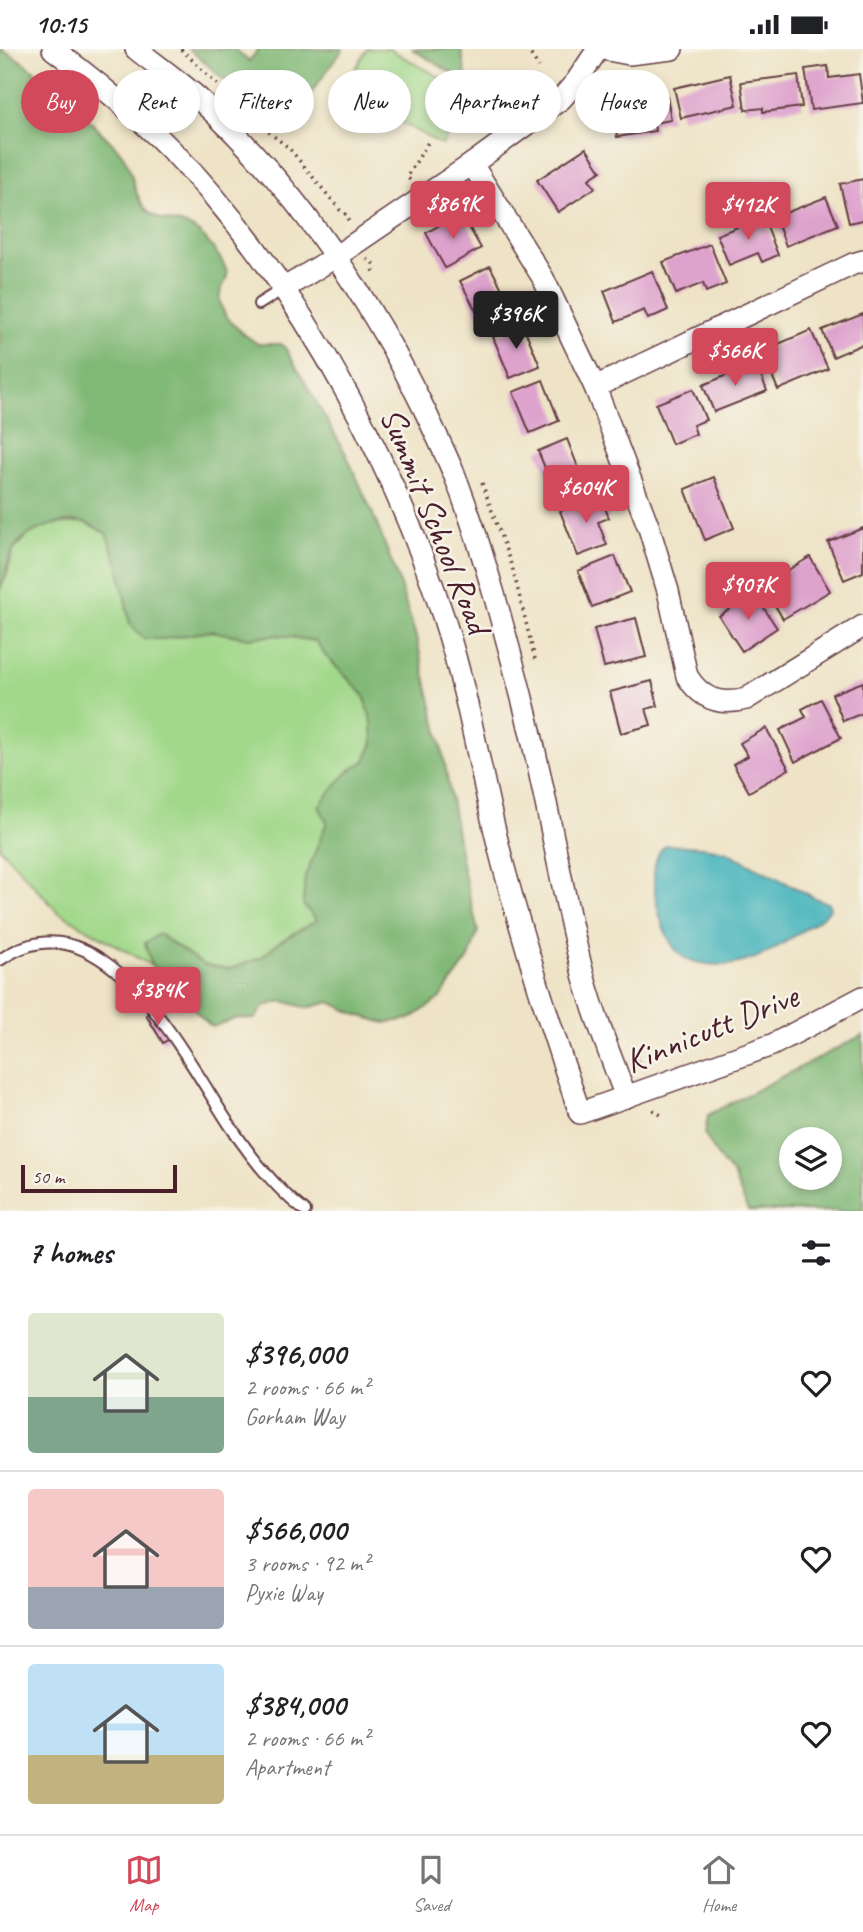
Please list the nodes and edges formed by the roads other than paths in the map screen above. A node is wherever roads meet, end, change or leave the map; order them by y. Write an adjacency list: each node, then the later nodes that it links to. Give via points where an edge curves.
1 (53, 49): 9 (street, Summit School Road, via 153,132 209,191)
2 (136, 49): 7 (street, Summit School Road, via 196,96 244,143)
3 (598, 49): 6 (street, via 561,99)
4 (603, 49): 5 (street, via 629,54)
5 (672, 49)
6 (472, 164): 7 (street); 11 (street, via 543,278)
7 (335, 257): 9 (street); 15 (street, Summit School Road, via 410,380 458,484 524,707 584,976)
8 (863, 261): 11 (street)
9 (283, 289): 10 (lane); 16 (street, Summit School Road, via 367,433 443,616 461,676 503,867)
10 (259, 304)
11 (595, 387): 12 (street, via 649,528 687,676 701,694 717,702 746,699)
12 (863, 626)
13 (0, 960): 17 (lane, via 25,946 46,943 82,948 101,958 153,1010 268,1176)
14 (863, 997): 15 (street, Kinnicutt Drive, via 772,1045)
15 (626, 1097): 16 (street, Kinnicutt Drive)
16 (580, 1113)
17 (305, 1211)

